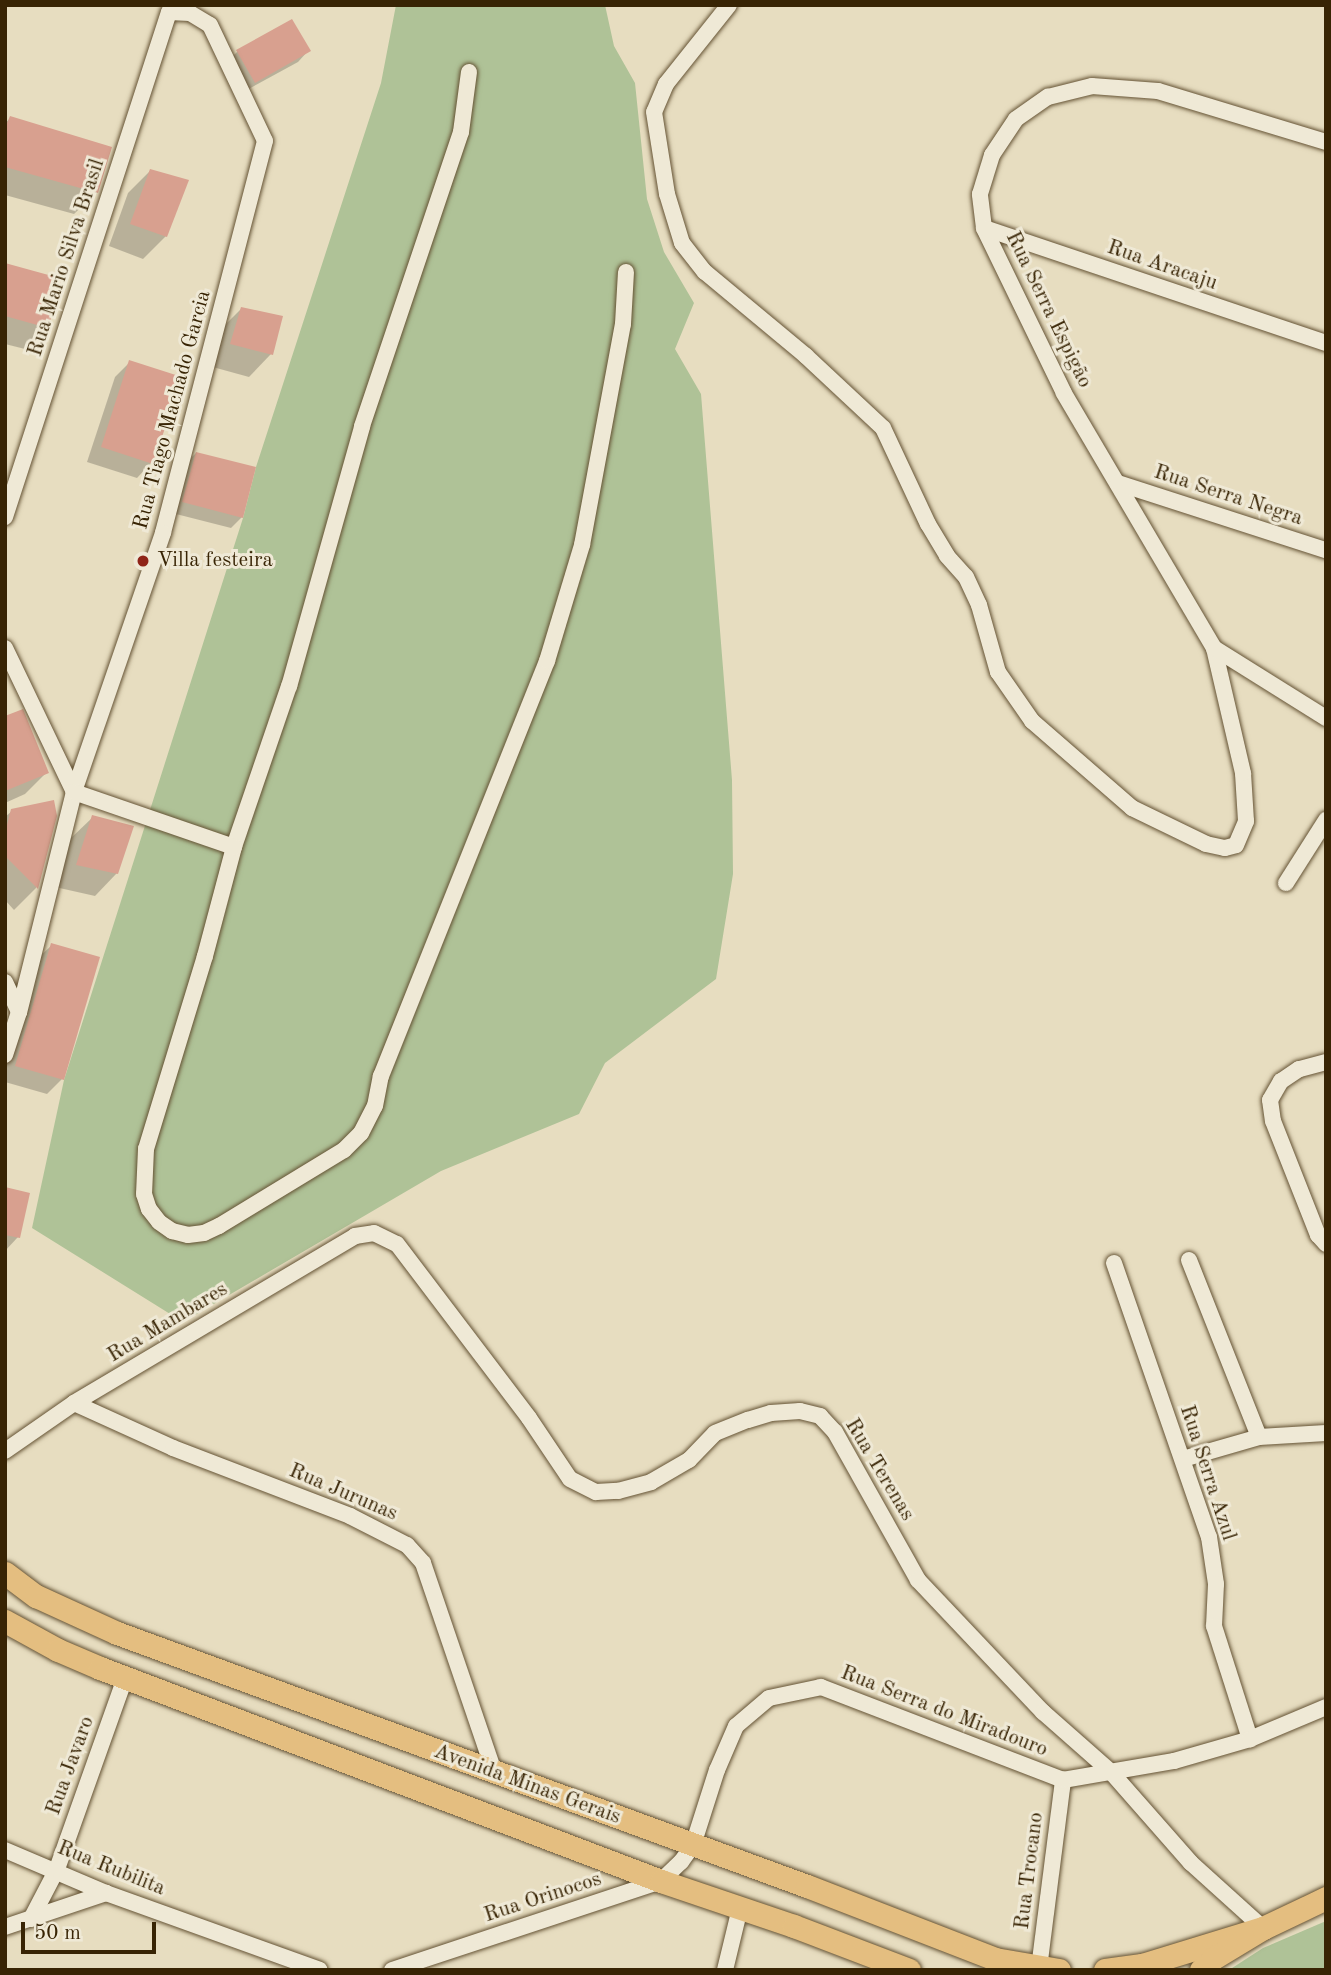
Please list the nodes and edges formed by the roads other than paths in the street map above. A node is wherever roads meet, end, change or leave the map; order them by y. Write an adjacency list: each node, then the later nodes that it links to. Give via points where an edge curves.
1 (729, 5): 12 (street, via 666,84 654,112 667,194 682,243 705,272 883,428 928,524 966,577 998,672 1032,721 1132,808 1206,844 1225,848 1236,845 1246,821 1243,773)
2 (169, 12): 9 (street, Rua Mario Silva Brasil); 14 (street, Rua Tiago Machado Garcia, via 190,13 210,25 265,141 163,533)
3 (469, 72): 16 (street, via 461,132 362,427 289,686)
4 (1326, 142): 5 (street, Rua Serra Espigão, via 1158,91 1093,86 1048,97 1016,118 992,155 980,194)
5 (984, 228): 7 (street, Rua Aracaju); 8 (street, Rua Serra Espigão, via 1064,393)
6 (626, 272): 16 (street, via 621,335 582,545 547,662 381,1076 375,1106 361,1133 344,1150 219,1226 188,1235 172,1231 149,1209 144,1194 146,1149)
7 (1326, 343)
8 (1118, 483): 10 (street, Rua Serra Negra); 12 (street, Rua Serra Espigão)
9 (5, 517)
10 (1326, 550)
11 (5, 648): 14 (street)
12 (1214, 648): 13 (street)
13 (1326, 718)
14 (74, 792): 16 (street); 19 (street, Rua Tiago Machado Garcia)
15 (1326, 820): 17 (street)
16 (234, 847)
17 (1286, 884)
18 (5, 982): 19 (street)
19 (19, 1012): 20 (street, Rua Tiago Machado Garcia)
20 (5, 1055)
21 (1326, 1062): 23 (street, via 1299,1069 1282,1082 1270,1100 1273,1121 1318,1235)
22 (355, 1236): 26 (street, Rua Mambares); 37 (street, Rua Terenas, via 374,1233 397,1244 570,1479 596,1492 651,1482 689,1460 715,1433 748,1420 771,1413 820,1416 835,1432 918,1580 1042,1712)
23 (1326, 1244)
24 (1189, 1260): 28 (street)
25 (1114, 1263): 30 (street, Rua Serra Azul)
26 (74, 1403): 29 (street, Rua Mambares); 36 (street, Rua Jurunas, via 173,1448 350,1516 407,1545 423,1563)
27 (1326, 1433): 28 (street)
28 (1259, 1437): 30 (street)
29 (5, 1451)
30 (1183, 1459): 35 (street, Rua Serra Azul, via 1209,1536 1216,1584 1214,1626)
31 (5, 1573): 36 (main road, Avenida Minas Gerais, via 36,1595 117,1633)
32 (5, 1621): 33 (main road, Avenida Minas Gerais)
33 (125, 1678): 41 (street, Rua Javaro); 42 (main road, Avenida Minas Gerais)
34 (1326, 1707): 35 (street)
35 (1250, 1739): 37 (street, via 1174,1761)
36 (494, 1772): 39 (main road, Avenida Minas Gerais)
37 (1111, 1772): 38 (street); 48 (street, Rua Terenas, via 1191,1863)
38 (1063, 1780): 39 (street, Rua Serra do Miradouro, via 821,1687 769,1698 736,1726); 49 (street, Rua Trocano)
39 (693, 1844): 42 (street, Rua Orinocos); 49 (main road, Avenida Minas Gerais, via 995,1959)
40 (5, 1850): 41 (street, Rua Rubilita)
41 (57, 1869): 43 (street, Rua Rubilita); 46 (street, Rua Javaro)
42 (661, 1881): 45 (main road, Avenida Minas Gerais); 51 (street, Rua Orinocos)
43 (106, 1893): 46 (street); 50 (street, Rua Rubilita)
44 (1326, 1898): 48 (main road)
45 (740, 1908): 52 (street); 53 (main road, Avenida Minas Gerais)
46 (31, 1919): 47 (street)
47 (5, 1927)
48 (1263, 1928): 54 (main road, via 1142,1965); 55 (main road)
49 (1049, 1969)
50 (320, 1970)
51 (392, 1970)
52 (725, 1970)
53 (909, 1970)
54 (1105, 1970)
55 (1201, 1970)

